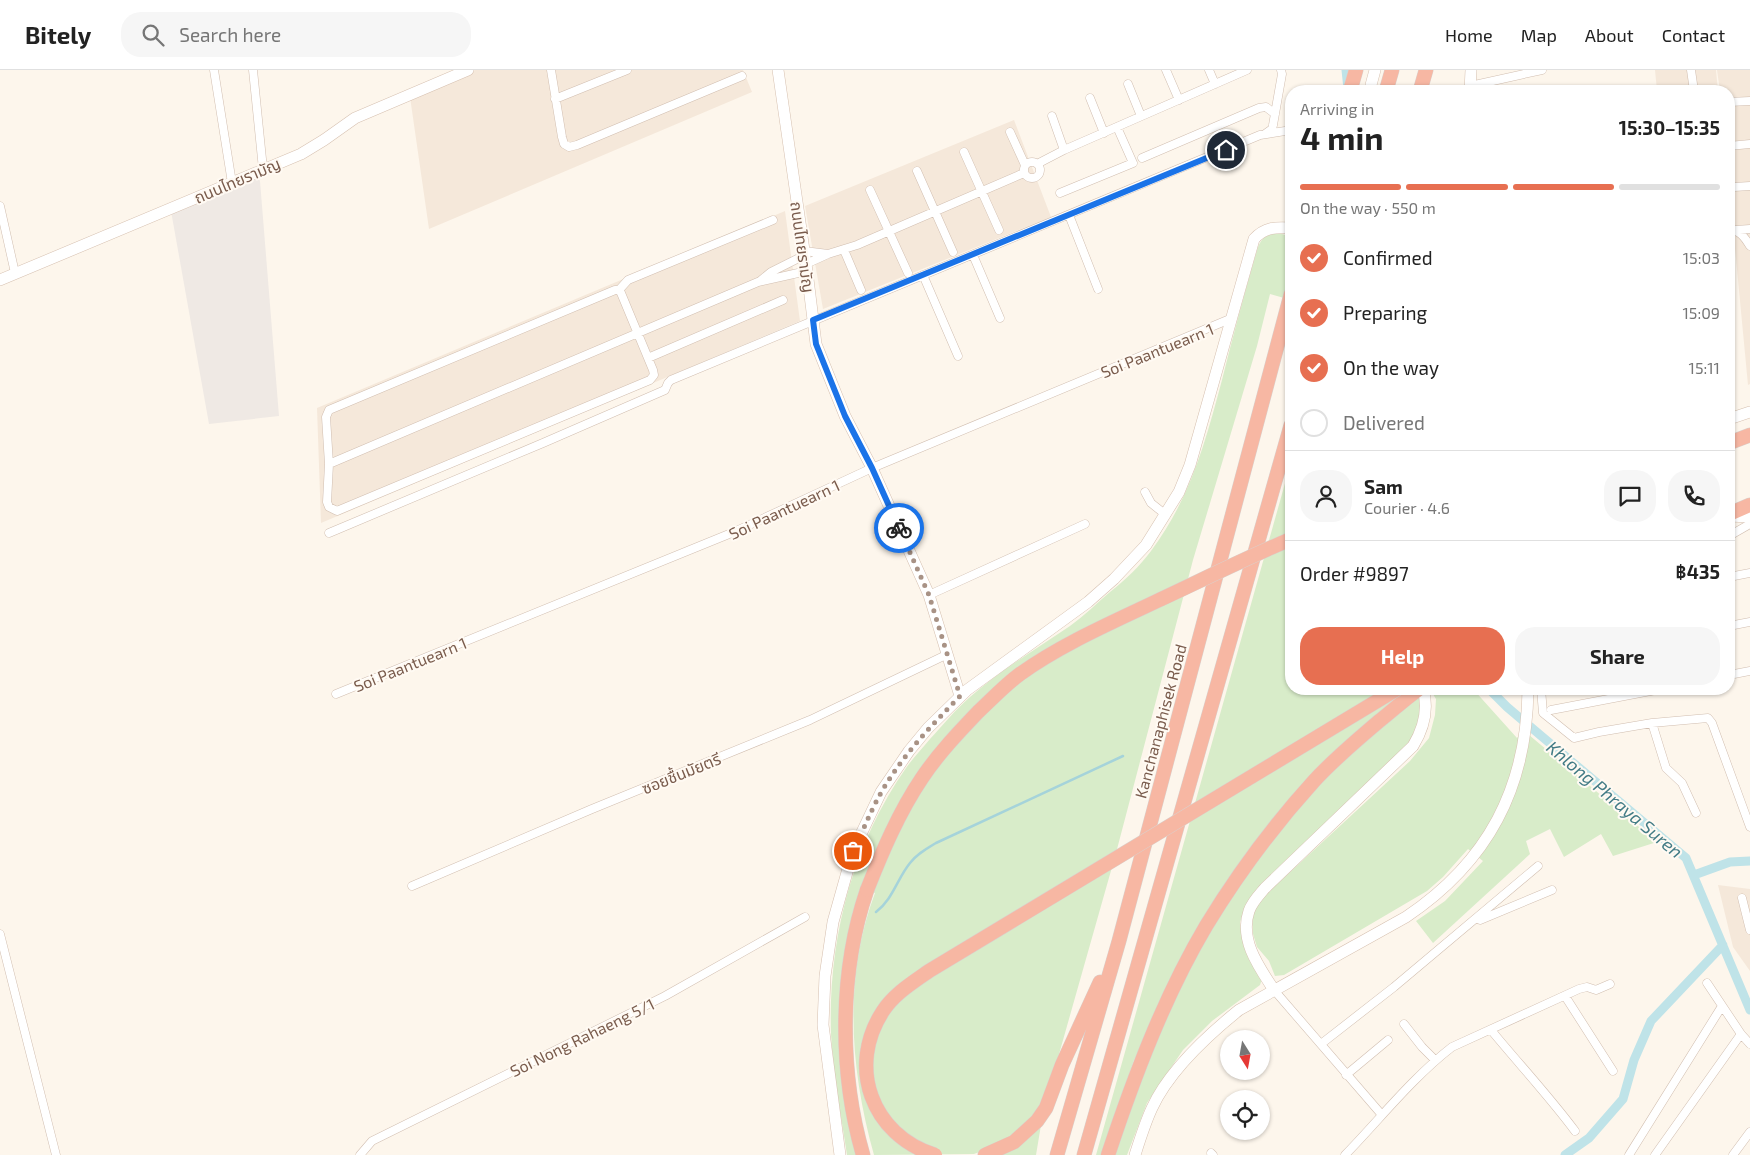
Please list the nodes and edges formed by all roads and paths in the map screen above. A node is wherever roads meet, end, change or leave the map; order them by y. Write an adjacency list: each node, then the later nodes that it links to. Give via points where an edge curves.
1 (214, 70): 51 (street)
2 (253, 70): 48 (street)
3 (468, 70): 48 (main road, ถนนไทยรามัญ, via 355,118 310,149)
4 (551, 70): 30 (street)
5 (627, 70): 18 (street)
6 (778, 70): 72 (main road, ถนนไทยรามัญ)
7 (1166, 70): 31 (street)
8 (1209, 70): 21 (street)
9 (1247, 70): 21 (street)
10 (1281, 70): 34 (street)
11 (1356, 70): 22 (highway)
12 (1375, 70): 23 (main road)
13 (1392, 70): 24 (highway)
14 (1426, 70): 25 (highway)
15 (1471, 70): 26 (main road)
16 (1542, 70): 27 (street)
17 (1691, 70): 28 (street)
18 (612, 73): 30 (street)
19 (742, 76): 30 (street, via 569,147 564,144)
20 (1128, 84): 36 (street)
21 (1215, 84): 31 (street)
22 (1352, 85)
23 (1371, 85)
24 (1388, 85)
25 (1422, 85)
26 (1470, 85)
27 (1485, 85)
28 (1693, 85)
29 (1090, 98): 40 (street)
30 (555, 99)
31 (1179, 100): 36 (street)
32 (1750, 100): 33 (street)
33 (1735, 101)
34 (1275, 114): 41 (street, via 1272,129); 46 (street, via 1266,107 1259,108)
35 (1052, 116): 44 (street)
36 (1141, 116): 37 (street)
37 (1117, 127): 40 (street); 56 (street, via 1133,163)
38 (1285, 131): 41 (street)
39 (1010, 132): 49 (street)
40 (1104, 133): 44 (street)
41 (1265, 134): 59 (street)
42 (1750, 144): 43 (street)
43 (1735, 145)
44 (1064, 150): 47 (street)
45 (964, 152): 55 (street)
46 (1142, 158)
47 (1037, 164): 49 (street, via 1030,162); 49 (street, via 1040,168 1038,176 1030,178)
48 (263, 169): 51 (main road, ถนนไทยรามัญ)
49 (1025, 170): 55 (street)
50 (917, 171): 58 (street)
51 (232, 183): 74 (main road, ถนนไทยรามัญ)
52 (1750, 186): 53 (street)
53 (1735, 187)
54 (870, 190): 66 (street)
55 (982, 191): 58 (street); 64 (street)
56 (1060, 193)
57 (0, 206): 74 (street)
58 (936, 212): 66 (street); 69 (street)
59 (1069, 215): 71 (street); 78 (street)
60 (773, 220): 79 (street, via 628,280)
61 (1285, 228): 83 (main road, via 1261,231 1254,239)
62 (1735, 229): 63 (street)
63 (1750, 229)
64 (999, 230)
65 (1735, 231): 67 (street, via 1744,236)
66 (889, 232): 68 (street); 73 (street)
67 (1750, 246)
68 (844, 250): 70 (street); 80 (street)
69 (952, 252)
70 (828, 254): 72 (street); 72 (street)
71 (973, 255): 75 (street); 82 (street)
72 (806, 260): 77 (street); 77 (street, via 771,272); 85 (main road, ถนนไทยรามัญ)
73 (908, 273)
74 (15, 274): 76 (main road, ถนนไทยรามัญ)
75 (924, 275): 85 (street); 87 (street)
76 (0, 280)
77 (758, 282): 86 (street)
78 (1098, 289)
79 (619, 290): 86 (street); 96 (street, via 329,410 326,416)
80 (860, 290)
81 (783, 300): 88 (street)
82 (1000, 318)
83 (1230, 319): 97 (street, Soi Paantuearn 1); 101 (main road, via 1190,465)
84 (1285, 319): 137 (highway, Kanchanaphisek Road)
85 (813, 320): 97 (main road, ถนนไทยรามัญ, via 816,344 845,416); 106 (street, via 671,380 665,390)
86 (638, 332): 88 (street); 96 (street)
87 (958, 356)
88 (648, 358): 96 (street, via 654,375 650,380 337,511 332,510 327,502)
89 (1750, 412): 90 (main road)
90 (1735, 417)
91 (1750, 430): 92 (highway)
92 (1735, 434)
93 (1750, 435): 94 (highway)
94 (1735, 441)
95 (1285, 445): 163 (highway)
96 (329, 464)
97 (872, 468): 111 (main road, ถนนไทยรามัญ); 117 (street, Soi Paantuearn 1, via 734,532)
98 (1145, 492): 101 (street, via 1151,503)
99 (1750, 504): 100 (highway)
100 (1735, 512)
101 (1166, 515): 124 (main road, via 1146,545 1088,602)
102 (1735, 516): 103 (main road)
103 (1750, 517)
104 (1085, 524): 111 (street)
105 (1750, 524): 107 (street)
106 (328, 533)
107 (1735, 533)
108 (1285, 542): 159 (highway, bridge, via 1047,656 1020,674 976,715 917,786 887,843 858,916 845,1004 847,1072)
109 (1750, 573): 110 (street)
110 (1735, 576)
111 (929, 595): 114 (main road, ถนนไทยรามัญ)
112 (1750, 622): 113 (street)
113 (1735, 625)
114 (948, 654): 124 (main road, ถนนไทยรามัญ); 130 (street, ซอยชื้นมัยตรี, via 810,720)
115 (1750, 670): 116 (street)
116 (1735, 674)
117 (336, 694)
118 (1387, 695): 160 (highway, bridge, via 929,971 893,999 870,1038 866,1072 868,1087 892,1129 908,1142)
119 (1412, 695): 164 (highway, via 1315,780 1270,833 1206,927 1147,1048)
120 (1424, 695): 140 (main road, via 1425,721 1413,746 1264,888 1249,910 1248,939 1255,961)
121 (1527, 695): 140 (main road, via 1523,746 1511,788 1500,816 1464,868 1428,902 1406,917)
122 (1542, 695): 126 (street, via 1543,713 1574,738)
123 (1626, 695): 125 (street)
124 (960, 696): 158 (main road, via 909,751 881,792 853,851 833,922 825,976 823,1025)
125 (1551, 710)
126 (1652, 723): 127 (street, via 1666,768 1682,783); 128 (street, via 1708,718)
127 (1696, 813)
128 (1750, 827)
129 (1538, 866): 134 (street)
130 (412, 886)
131 (1552, 890): 134 (street)
132 (1742, 898): 135 (street)
133 (805, 918): 157 (street, Soi Nong Rahaeng 5/1, via 665,996 372,1141)
134 (1479, 918): 148 (street, via 1396,990)
135 (1750, 930)
136 (0, 934): 156 (street)
137 (1119, 941): 161 (highway, via 1062,1065 1046,1108 1037,1122 1014,1142); 162 (highway, Kanchanaphisek Road)
138 (1707, 983): 142 (street)
139 (1610, 984): 141 (street, via 1596,990 1579,988)
140 (1274, 990): 148 (street); 165 (main road, via 1239,1010 1188,1057 1152,1107)
141 (1565, 996): 144 (street); 150 (street)
142 (1722, 1006): 145 (street); 168 (street)
143 (1404, 1024): 149 (street)
144 (1491, 1030): 149 (street, via 1452,1047); 153 (street)
145 (1741, 1034): 147 (street); 169 (street)
146 (1388, 1040): 151 (street)
147 (1750, 1044)
148 (1322, 1045): 151 (street)
149 (1436, 1060): 152 (street)
150 (1613, 1071)
151 (1346, 1075): 152 (street)
152 (1382, 1116): 155 (street)
153 (1575, 1131)
154 (1750, 1132): 170 (street)
155 (1351, 1148): 166 (street); 167 (street)
156 (56, 1155)
157 (360, 1155)
158 (840, 1155)
159 (863, 1155)
160 (935, 1155)
161 (985, 1155)
162 (1057, 1155)
163 (1084, 1155)
164 (1108, 1155)
165 (1135, 1155)
166 (1345, 1155)
167 (1358, 1155)
168 (1629, 1155)
169 (1655, 1155)
170 (1733, 1155)

